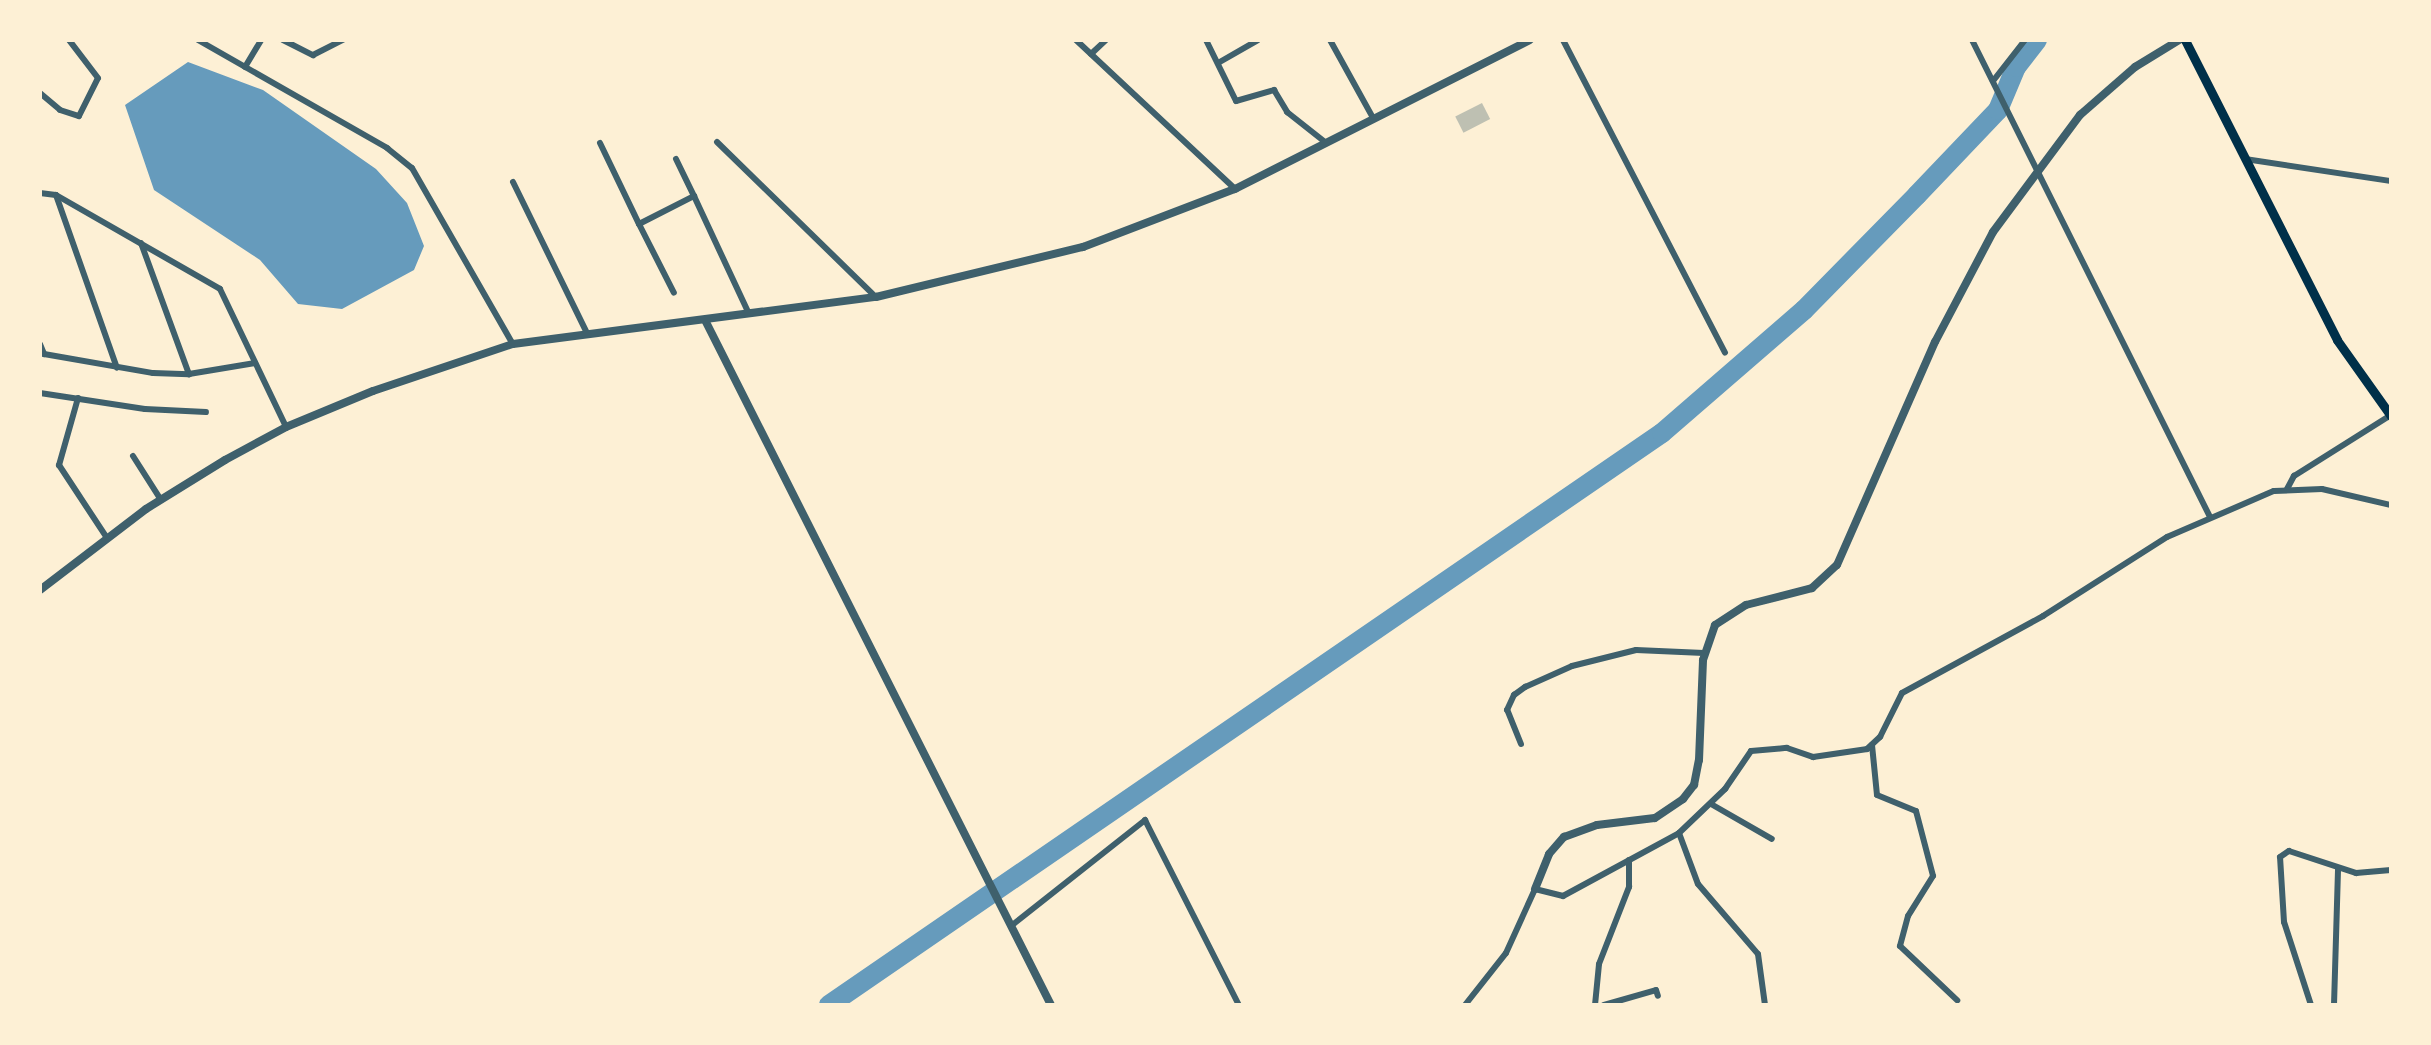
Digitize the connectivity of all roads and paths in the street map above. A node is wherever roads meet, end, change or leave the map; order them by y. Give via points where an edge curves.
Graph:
1 (69, 40) edge
2 (198, 40) edge
3 (261, 40) edge
4 (283, 40) edge
5 (343, 40) edge
6 (1076, 40) edge
7 (1106, 40) edge
8 (1206, 40) edge
9 (1258, 40) edge
10 (1330, 40) edge
11 (1530, 40) edge
12 (1563, 40) edge
13 (1972, 40) edge
14 (2025, 40) edge
15 (2182, 40) edge
16 (1091, 54) junction
17 (1218, 63) junction
18 (245, 67) junction
19 (1994, 84) junction
20 (40, 93) edge
21 (1373, 118) junction
22 (717, 142) dead end
23 (1325, 142) junction
24 (600, 143) dead end
25 (676, 159) dead end
26 (2245, 159) junction
27 (2035, 173) junction
28 (2391, 181) edge
29 (513, 182) dead end
30 (1235, 189) junction
31 (40, 193) edge
32 (56, 195) junction
33 (694, 196) junction
34 (639, 224) junction
35 (141, 243) junction
36 (674, 293) dead end
37 (876, 297) junction
38 (749, 314) junction
39 (706, 322) junction
40 (586, 331) junction
41 (40, 344) edge
42 (513, 344) junction
43 (1725, 353) dead end
44 (255, 363) junction
45 (117, 368) junction
46 (189, 374) junction
47 (40, 393) edge
48 (78, 398) junction
49 (206, 412) dead end
50 (2391, 416) edge
51 (286, 427) junction
52 (133, 456) dead end
53 (2287, 489) junction
54 (161, 500) junction
55 (2391, 505) edge
56 (2210, 517) junction
57 (107, 538) junction
58 (42, 586) edge
59 (1704, 653) junction
60 (1521, 744) dead end
61 (1872, 745) junction
62 (1711, 804) junction
63 (1679, 833) junction
64 (1772, 839) dead end
65 (1629, 860) junction
66 (2338, 868) junction
67 (2391, 870) edge
68 (1535, 889) junction
69 (1011, 926) junction
70 (1658, 996) dead end
71 (1957, 1000) dead end
72 (1465, 1003) edge
73 (1051, 1005) edge
74 (1239, 1005) edge
75 (1595, 1005) edge
76 (1604, 1005) edge
77 (1765, 1005) edge
78 (2311, 1005) edge
79 (2334, 1005) edge

1 - 20 street via 98,78 79,116 60,110
2 - 18 street
3 - 18 street
4 - 5 street via 313,55
6 - 16 street
7 - 16 street
8 - 17 street
9 - 17 street
10 - 21 street
11 - 21 street
12 - 43 street
13 - 19 street
14 - 19 street
15 - 26 main road
15 - 27 street via 2135,67 2080,115
16 - 30 street
17 - 23 street via 1236,101 1274,90 1287,112
18 - 42 street via 387,148 412,168
19 - 27 street
21 - 23 street
22 - 37 street
23 - 30 street
24 - 34 street
25 - 33 street
26 - 28 street
26 - 50 main road via 2337,340
27 - 56 street
27 - 59 street via 1956,299 1837,565 1812,588 1727,614 1715,625
29 - 40 street
30 - 37 street via 1083,247
31 - 32 street
32 - 35 street
32 - 45 street
33 - 34 street
33 - 38 street
34 - 36 street
35 - 44 street via 220,289
35 - 46 street
37 - 38 street
38 - 39 street
39 - 40 street
39 - 69 street
40 - 42 street
41 - 45 street via 44,354
42 - 51 street
44 - 46 street
44 - 51 street
45 - 46 street
47 - 48 street
48 - 49 street
48 - 57 street via 59,465
50 - 53 street via 2294,476
51 - 54 street
52 - 54 street
53 - 55 street via 2352,494
53 - 56 street
54 - 57 street
56 - 61 street via 1902,693
57 - 58 street
59 - 60 street via 1669,648 1624,653 1572,666 1525,687 1507,710
59 - 68 street via 1694,785 1655,818 1597,825 1564,837 1549,854
61 - 62 street via 1836,757 1813,757 1787,748 1751,751
61 - 71 street via 1877,795 1916,811 1933,876 1908,916 1900,946
62 - 63 street
62 - 64 street
63 - 65 street
63 - 77 street via 1698,884 1758,954
65 - 68 street via 1563,896
65 - 75 street via 1629,887 1599,964
66 - 67 street
66 - 78 street via 2289,851 2280,857 2284,922
66 - 79 street
68 - 72 street via 1506,953
69 - 73 street
69 - 74 street via 1145,820
70 - 76 street via 1656,990

